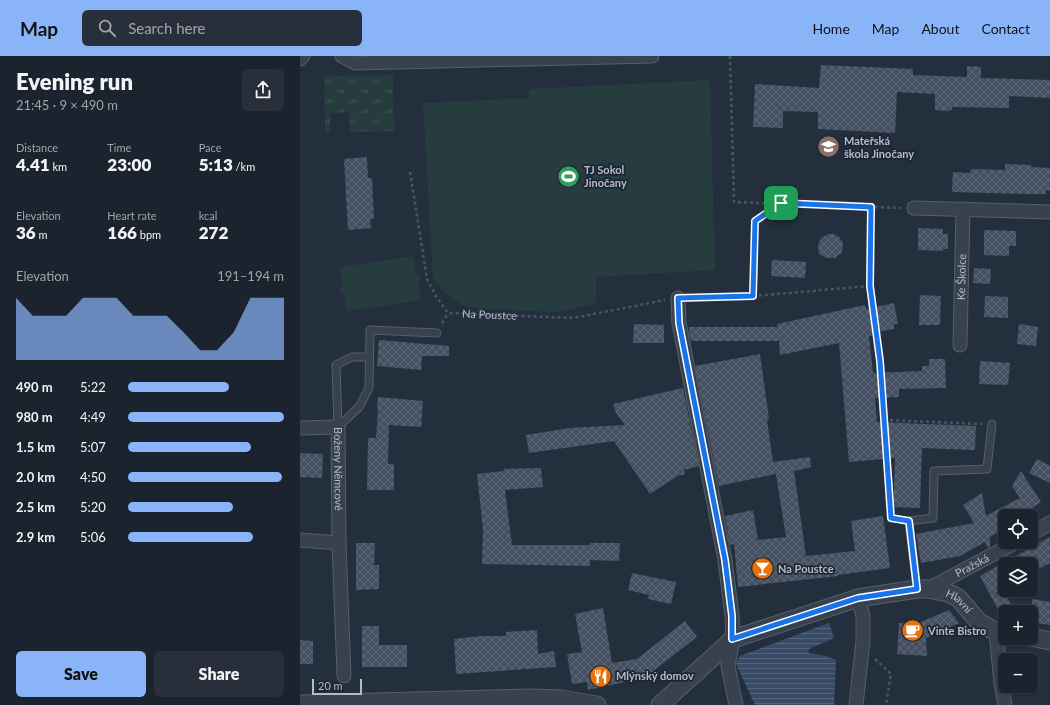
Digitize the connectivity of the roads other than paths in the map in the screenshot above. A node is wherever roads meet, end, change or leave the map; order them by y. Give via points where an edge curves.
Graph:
1 (303, 56) edge
2 (342, 56) edge
3 (652, 56) edge
4 (300, 59) edge
5 (914, 208) road end
6 (963, 209) junction
7 (1050, 212) edge
8 (678, 298) road end
9 (437, 333) dead end
10 (960, 345) dead end
11 (369, 357) junction
12 (992, 424) road end
13 (338, 427) junction
14 (300, 428) edge
15 (1050, 523) edge
16 (1038, 530) edge
17 (300, 540) edge
18 (339, 543) junction
19 (1002, 549) edge
20 (922, 589) junction
21 (858, 598) junction
22 (998, 631) edge
23 (1038, 638) edge
24 (732, 639) junction
25 (1050, 641) edge
26 (1000, 645) edge
27 (344, 676) dead end
28 (300, 704) edge
29 (597, 705) edge
30 (660, 705) edge
31 (736, 705) edge
32 (856, 705) edge
33 (1005, 705) edge

1 - 4 street
2 - 3 street via 355,63
5 - 6 street
6 - 7 street
6 - 10 street, Ke Školce
8 - 24 street via 679,323 725,560 732,616
9 - 11 lane, Boženy Němcové via 370,330
11 - 13 lane, Boženy Němcové via 369,388 359,408
11 - 13 lane via 352,357 336,364
12 - 20 lane via 987,469 934,471 933,518 909,521
13 - 14 street
13 - 18 street, Boženy Němcové
15 - 16 street
17 - 18 street
18 - 27 street, Boženy Němcové
19 - 20 street, Pražská
20 - 21 street, Hlavní
20 - 22 street, Hlavní via 948,593 956,597 979,622
21 - 24 street, Hlavní
21 - 32 street via 863,616 863,642
23 - 25 street
24 - 30 street
24 - 31 street via 728,666
26 - 33 street via 1001,682
28 - 29 street via 532,698 561,699

